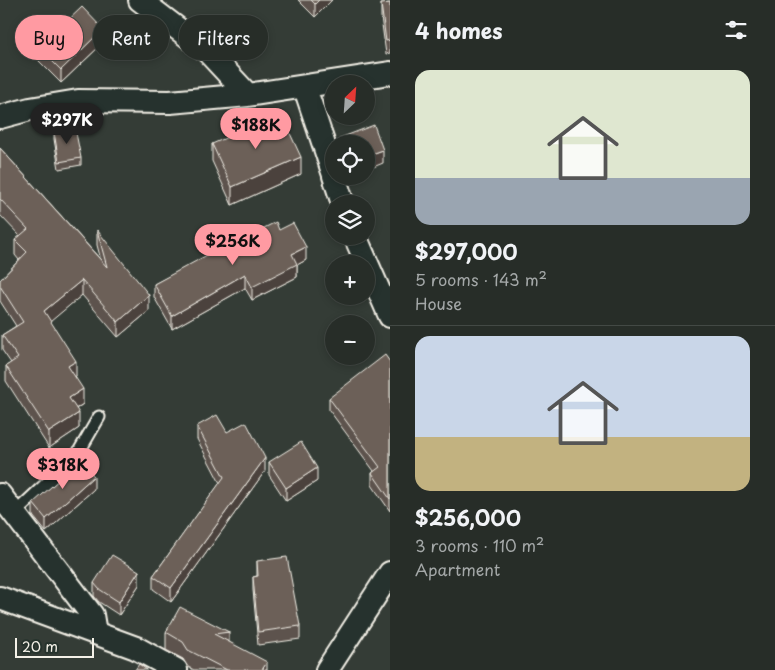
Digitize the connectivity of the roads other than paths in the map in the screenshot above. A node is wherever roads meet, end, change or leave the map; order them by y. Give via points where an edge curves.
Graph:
1 (140, 0) edge
2 (390, 73) edge
3 (305, 88) junction
4 (248, 95) junction
5 (0, 117) edge
6 (325, 149) edge
7 (359, 245) edge
8 (390, 316) edge
9 (99, 418) dead end
10 (0, 496) edge
11 (15, 513) junction
12 (390, 573) edge
13 (0, 598) edge
14 (95, 633) junction
15 (176, 670) edge
16 (327, 670) edge

1 - 4 street via 207,51
2 - 3 street
3 - 4 street
3 - 6 street
4 - 5 street via 170,102 78,102
7 - 8 street
9 - 11 lane via 77,455
10 - 11 street
11 - 14 street via 92,615
12 - 16 street
13 - 14 street
14 - 15 street via 136,648

